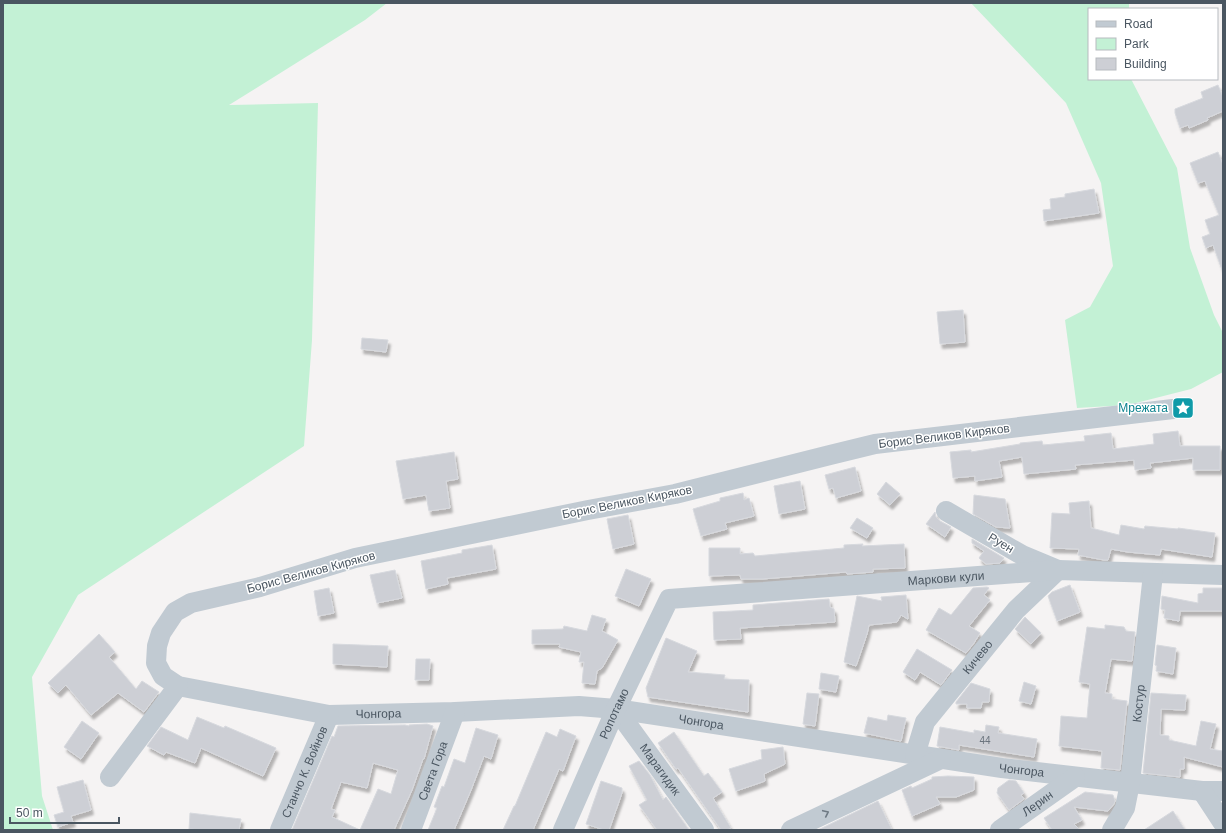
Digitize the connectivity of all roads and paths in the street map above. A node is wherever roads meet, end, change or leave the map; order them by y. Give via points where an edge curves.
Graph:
1 (1173, 409) dead end
2 (946, 511) dead end
3 (1058, 570) junction
4 (1153, 574) junction
5 (1223, 575) edge
6 (668, 599) joint
7 (178, 686) junction
8 (616, 709) junction
9 (455, 712) junction
10 (330, 714) junction
11 (915, 755) junction
12 (941, 759) junction
13 (110, 777) dead end
14 (1075, 777) junction
15 (1130, 783) junction
16 (1202, 791) junction
17 (1223, 791) edge
18 (1223, 823) edge
19 (280, 830) edge
20 (411, 830) edge
21 (563, 830) edge
22 (704, 830) edge
23 (791, 830) edge
24 (1000, 830) edge
25 (1112, 830) edge

1 - 7 street, Борис Великов Киряков via 875,444 675,494 355,558 260,587 191,603 175,612 161,633 157,646 156,663 163,676
2 - 3 street, Руен via 1022,555
3 - 4 street, Маркови кули
3 - 6 street, Маркови кули
3 - 11 street, Кичево via 1016,610 925,722
4 - 5 street, Маркови кули
4 - 15 street, Костур
6 - 8 street, Ропотамо
7 - 10 street, Чонгора
7 - 13 street
8 - 9 street, Чонгора via 579,706
8 - 11 street, Чонгора
8 - 21 street, Ропотамо
8 - 22 street, Марагидик
9 - 10 street, Чонгора
9 - 20 street, Света Гора
10 - 19 street, Станчо К. Войнов
11 - 12 street, Чонгора
12 - 14 street, Чонгора
23 -> 12 street
14 - 15 street, Чонгора
14 - 24 street, Лерин
15 - 16 street, Чонгора
15 - 25 street, Костур via 1125,808
16 - 17 street, Чонгора
16 - 18 street

